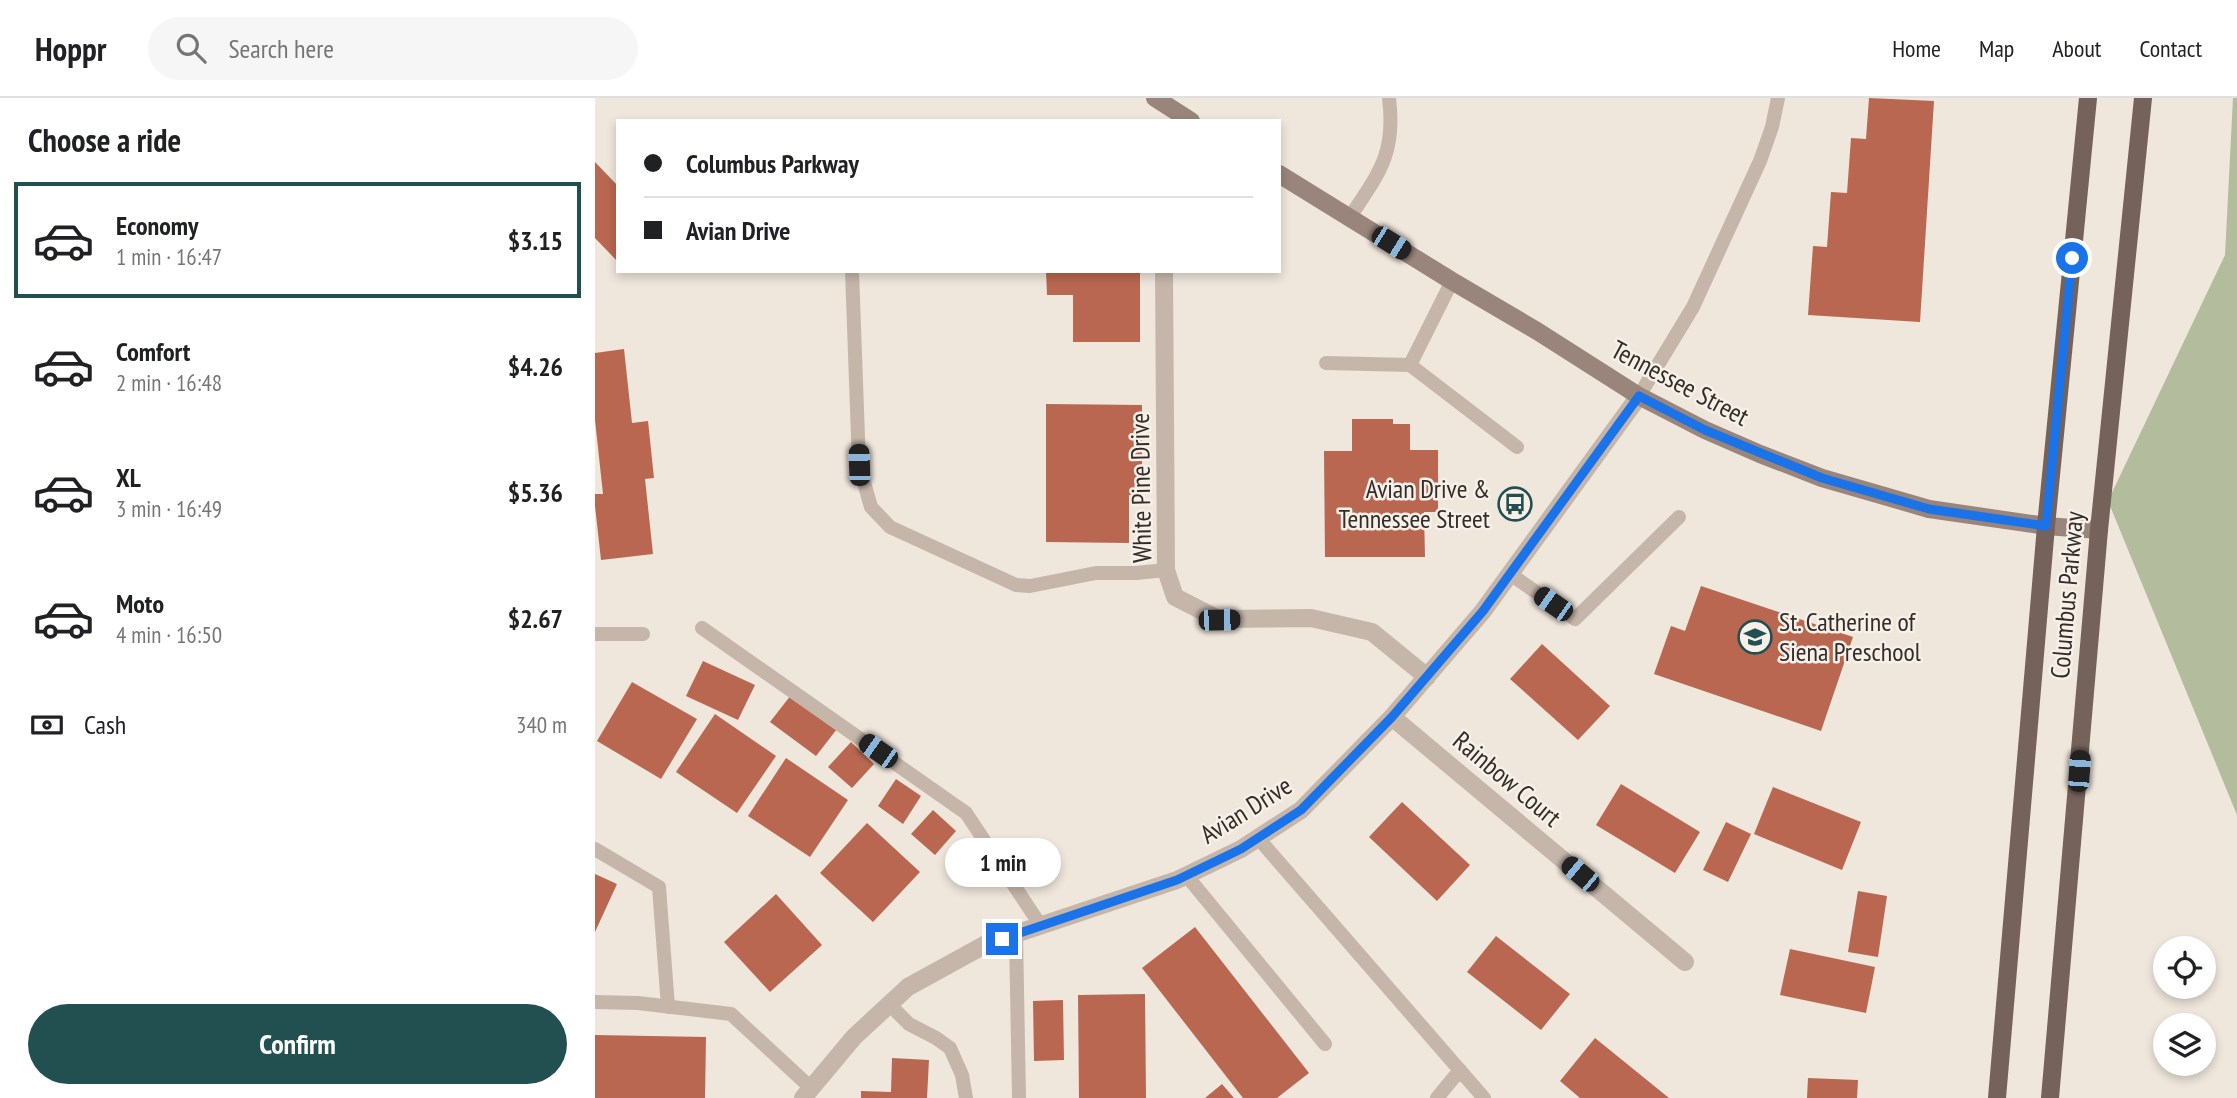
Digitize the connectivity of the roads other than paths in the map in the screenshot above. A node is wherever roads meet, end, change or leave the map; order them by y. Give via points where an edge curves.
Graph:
1 (1155, 98) edge
2 (1389, 98) edge
3 (1779, 98) edge
4 (2088, 98) edge
5 (2143, 98) edge
6 (1188, 119) edge
7 (1281, 175) edge
8 (1350, 217) junction
9 (852, 273) edge
10 (1164, 273) edge
11 (1452, 281) junction
12 (1326, 363) dead end
13 (1410, 365) junction
14 (1639, 396) junction
15 (1517, 447) dead end
16 (1679, 517) dead end
17 (2046, 526) junction
18 (2099, 530) junction
19 (1166, 569) junction
20 (1510, 574) junction
21 (702, 628) dead end
22 (595, 634) edge
23 (643, 634) dead end
24 (1427, 677) junction
25 (1392, 717) junction
26 (1258, 838) junction
27 (595, 849) edge
28 (1186, 875) junction
29 (1041, 926) junction
30 (1016, 934) junction
31 (1685, 962) dead end
32 (595, 1002) edge
33 (889, 1004) junction
34 (668, 1007) junction
35 (1325, 1044) dead end
36 (1460, 1070) junction
37 (807, 1092) edge
38 (966, 1098) edge
39 (1019, 1098) edge
40 (1437, 1098) edge
41 (1485, 1098) edge
42 (1997, 1098) edge
43 (2050, 1098) edge

1 - 6 main road
2 - 8 lane via 1388,151 1382,169
3 - 14 lane via 1760,162 1698,296
4 - 17 main road, Columbus Parkway
5 - 18 main road, Columbus Parkway
7 - 8 main road, Tennessee Street
8 - 11 main road, Tennessee Street
9 - 19 lane via 859,465 871,507 890,527 1016,585
10 - 19 street, White Pine Drive
11 - 13 lane
11 - 14 main road, Tennessee Street
12 - 13 lane
13 - 15 lane
14 - 17 main road, Tennessee Street via 1705,430 1822,478 1929,509
14 - 20 street, Avian Drive
16 - 20 lane via 1575,619
17 - 18 main road, Tennessee Street
17 - 42 main road, Columbus Parkway
18 - 43 main road, Columbus Parkway
19 - 24 street, White Pine Drive via 1175,597 1219,620 1311,618 1372,632
20 - 24 street, Avian Drive
21 - 29 lane via 966,814
22 - 23 lane
24 - 25 street, Avian Drive
25 - 26 street, Avian Drive via 1301,810
25 - 31 street, Rainbow Court
26 - 28 street, Avian Drive
26 - 36 lane
27 - 34 lane via 659,887
28 - 29 street, Avian Drive
28 - 35 lane
29 - 30 street, Avian Drive
30 - 33 street, Avian Drive via 988,943 908,987
30 - 39 lane
32 - 34 lane
33 - 37 street, Avian Drive
33 - 38 lane via 909,1024 950,1048
34 - 37 lane via 731,1014
36 - 40 lane
36 - 41 lane

